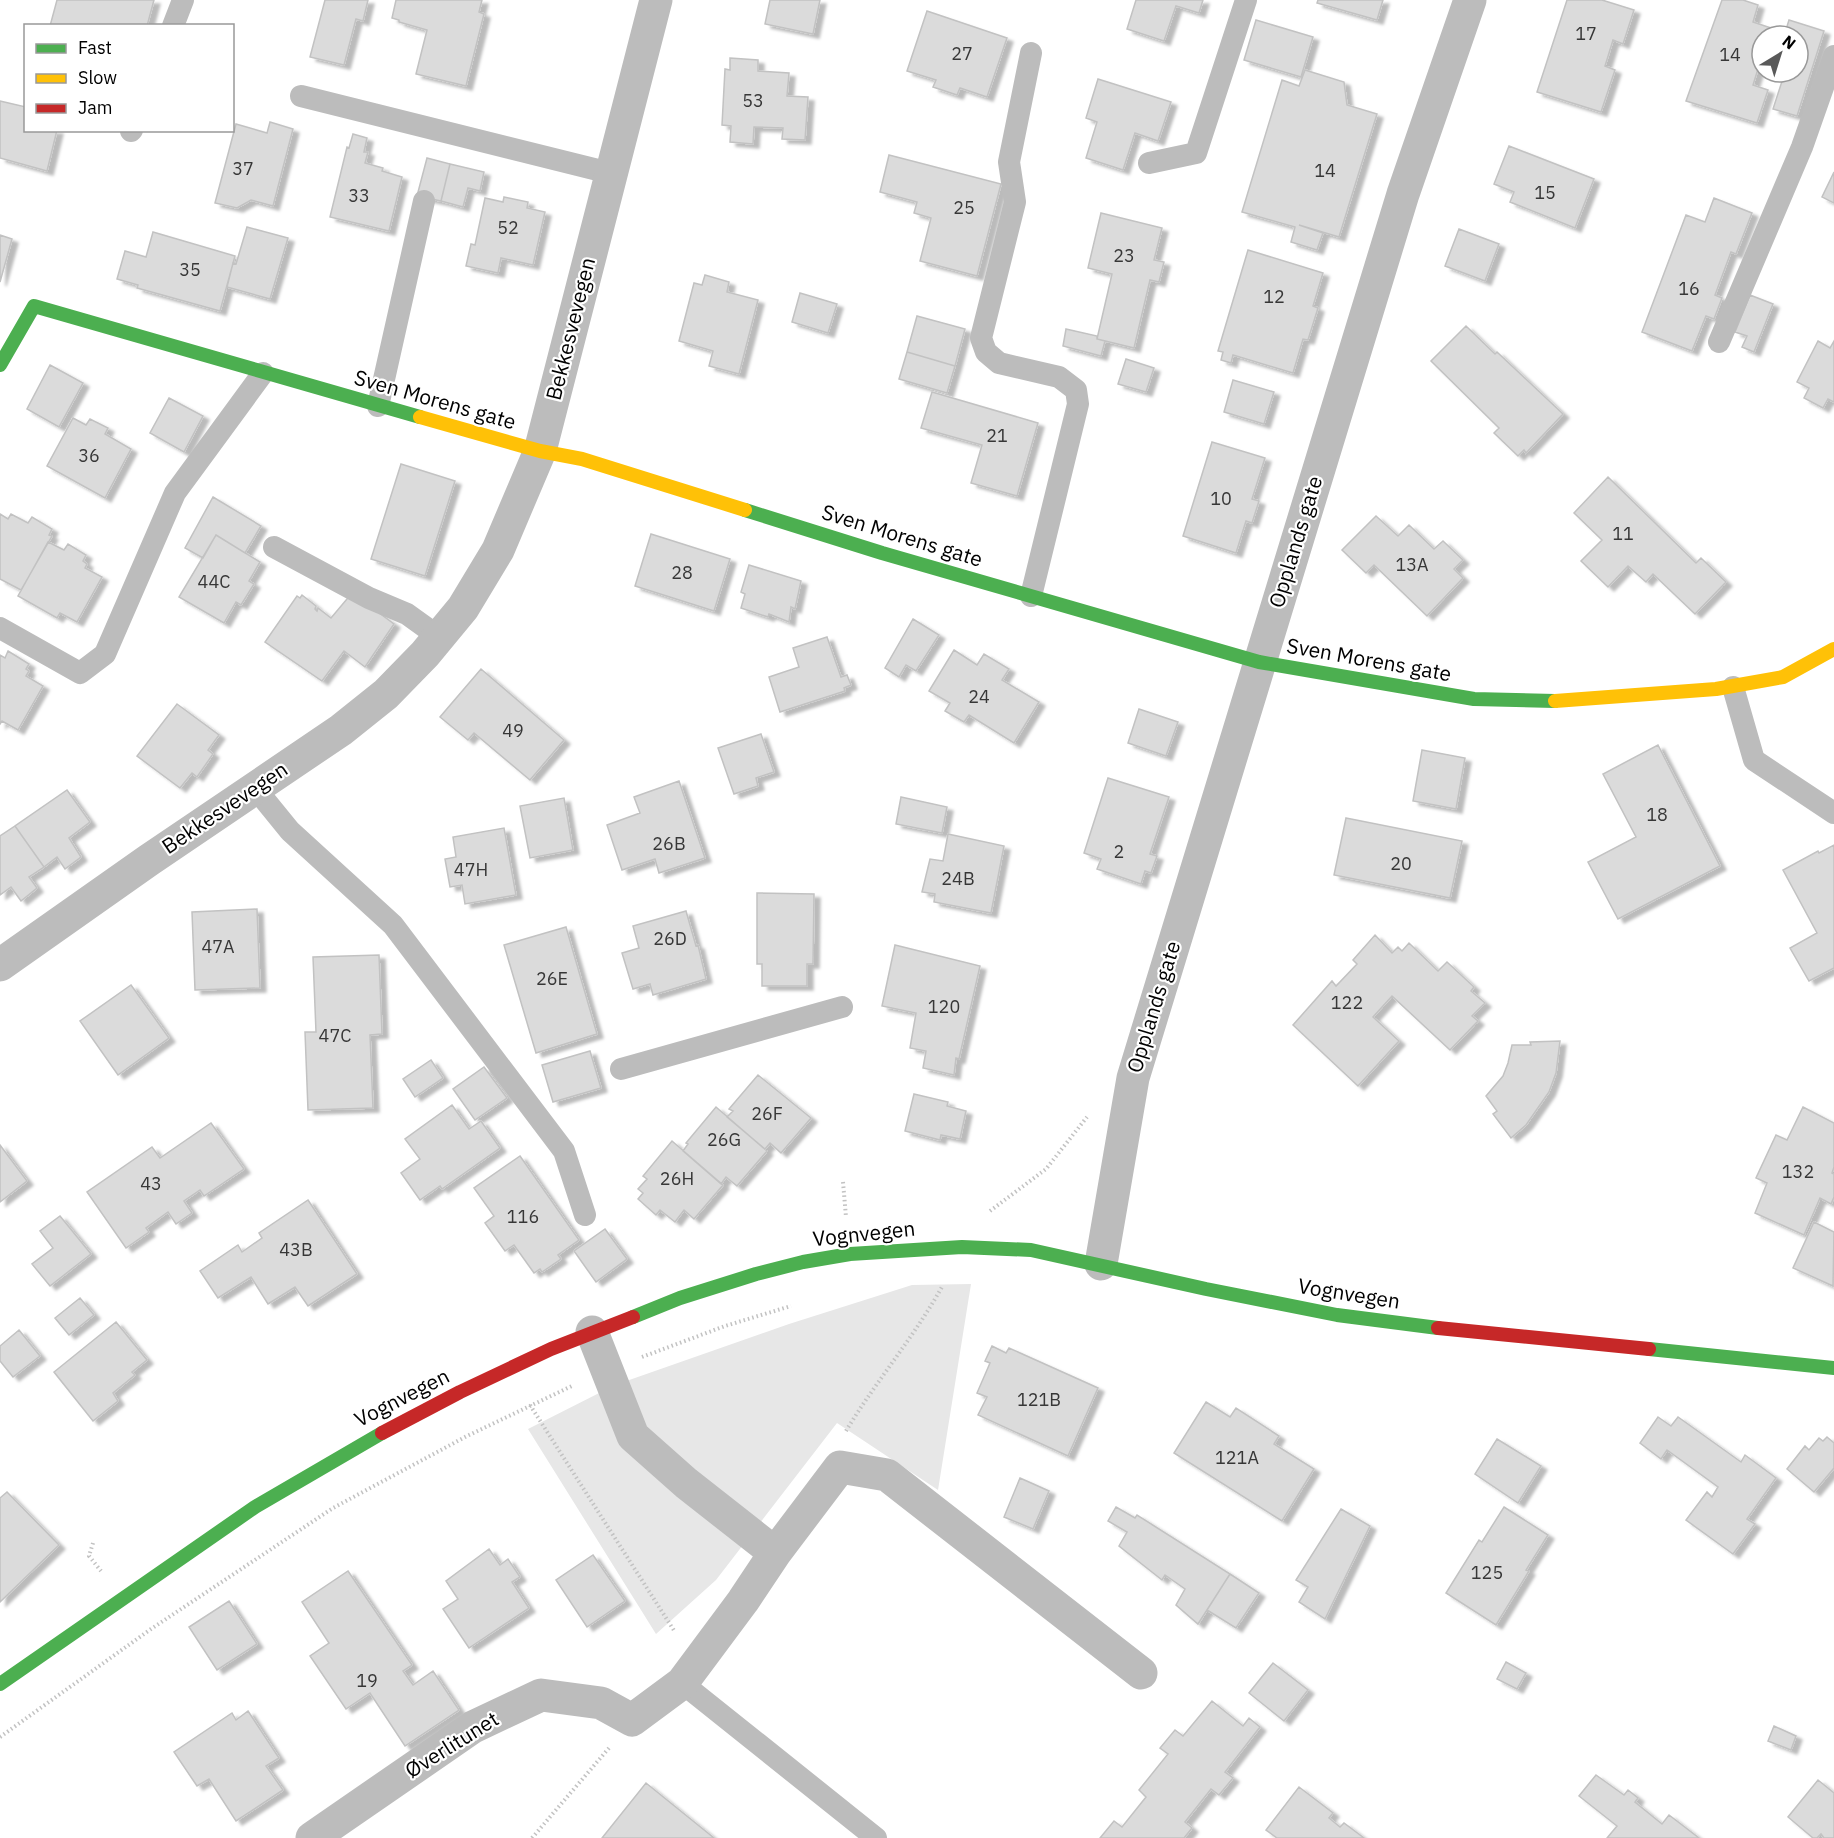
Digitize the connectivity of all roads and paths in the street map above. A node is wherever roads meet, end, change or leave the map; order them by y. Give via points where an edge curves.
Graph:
1 (183, 0) edge
2 (656, 0) edge
3 (1246, 0) edge
4 (1470, 0) edge
5 (174, 24) edge
6 (1031, 53) dead end
7 (1834, 56) edge
8 (302, 96) dead end
9 (1149, 163) dead end
10 (610, 173) junction
11 (424, 201) dead end
12 (1719, 342) dead end
13 (0, 365) edge
14 (263, 373) junction
15 (378, 406) junction
16 (540, 451) junction
17 (274, 548) dead end
18 (1031, 596) junction
19 (0, 628) edge
20 (439, 638) junction
21 (1834, 648) edge
22 (1259, 662) junction
23 (1733, 687) junction
24 (255, 788) junction
25 (1834, 813) edge
26 (0, 965) edge
27 (842, 1006) dead end
28 (621, 1069) dead end
29 (1088, 1115) dead end
30 (984, 1214) dead end
31 (585, 1215) dead end
32 (1101, 1264) junction
33 (945, 1282) dead end
34 (792, 1306) dead end
35 (592, 1332) junction
36 (1834, 1368) edge
37 (607, 1371) junction
38 (530, 1405) junction
39 (840, 1467) junction
40 (775, 1553) junction
41 (1141, 1673) dead end
42 (689, 1674) junction
43 (0, 1684) edge
44 (632, 1720) junction
45 (0, 1737) edge
46 (312, 1838) edge
47 (532, 1838) edge
48 (876, 1838) edge

1 - 5 lane
2 - 10 street, Bekkesvevegen
3 - 9 lane via 1196,153
4 - 22 street, Opplands gate via 1403,194
6 - 18 lane via 1009,162 1015,202 981,338 986,352 999,363 1059,377 1076,390 1078,404
7 - 12 lane via 1802,147
8 - 10 lane
10 - 16 street, Bekkesvevegen
11 - 15 lane
13 - 14 street, Sven Morens gate via 33,306
14 - 15 street, Sven Morens gate
14 - 19 lane via 175,494 105,654 80,673
15 - 16 street, Sven Morens gate
16 - 18 street, Sven Morens gate via 582,459
16 - 20 street, Bekkesvevegen via 498,550 463,608
17 - 20 lane via 407,614
18 - 22 street, Sven Morens gate
20 - 24 street, Bekkesvevegen via 386,694 341,730
21 - 23 street, Sven Morens gate via 1783,677
22 - 23 street, Sven Morens gate via 1474,699 1556,701
22 - 32 street, Opplands gate via 1132,1078
23 - 25 lane via 1754,760
24 - 26 street, Bekkesvevegen
24 - 31 lane via 290,831 393,925 564,1151
27 - 28 lane
29 - 30 path via 1046,1168
32 - 35 street, Vognvegen via 1031,1250 962,1247 850,1254 756,1274
32 - 36 street, Vognvegen via 1337,1315
33 - 39 path via 838,1444
34 - 37 path via 725,1326
35 - 37 street
35 - 43 street, Vognvegen via 460,1392 349,1450 255,1507
37 - 38 path
37 - 40 street via 633,1437
38 - 42 path
38 - 45 path via 333,1508 151,1629
39 - 40 street
39 - 41 street via 887,1475
40 - 42 street
42 - 44 street
42 - 48 lane
44 - 46 street, Øverlitunet via 601,1703 541,1695 473,1727
44 - 47 path

